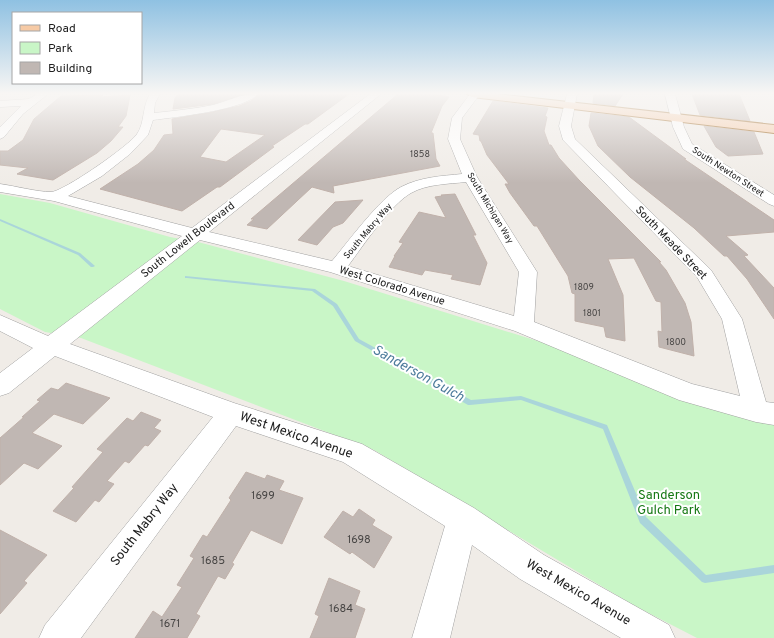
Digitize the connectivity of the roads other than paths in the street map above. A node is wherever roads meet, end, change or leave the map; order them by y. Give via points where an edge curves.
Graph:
1 (9, 124) edge
2 (146, 124) edge
3 (338, 124) edge
4 (456, 124) edge
5 (566, 124) edge
6 (678, 124) edge
7 (728, 124) edge
8 (774, 129) edge
9 (0, 135) edge
10 (470, 177) junction
11 (0, 188) edge
12 (55, 197) junction
13 (774, 201) edge
14 (195, 234) junction
15 (336, 268) junction
16 (0, 322) edge
17 (523, 326) junction
18 (52, 346) junction
19 (0, 386) edge
20 (765, 412) edge
21 (231, 413) junction
22 (463, 520) junction
23 (58, 638) edge
24 (431, 638) edge
25 (656, 638) edge

1 - 9 street
2 - 12 street via 142,135 123,154 92,176
3 - 14 street, South Lowell Boulevard
4 - 10 street, South Michigan Way via 454,139
5 - 20 street, South Meade Street via 569,140 704,274 732,319
6 - 13 street, South Newton Street via 680,135 687,146
7 - 8 main road
10 - 15 street, South Mabry Way via 429,182 406,190 387,206
10 - 17 street, South Michigan Way via 528,272
11 - 12 street, West Colorado Avenue
12 - 14 street, West Colorado Avenue
14 - 15 street, West Colorado Avenue
14 - 18 street, South Lowell Boulevard
15 - 17 street, West Colorado Avenue
16 - 18 street, West Mexico Avenue
17 - 20 street, West Colorado Avenue via 688,392
18 - 19 street, South Lowell Boulevard
18 - 21 street, West Mexico Avenue
21 - 22 street, West Mexico Avenue via 352,453
21 - 23 street, South Mabry Way
22 - 24 street
22 - 25 street, West Mexico Avenue via 532,567

